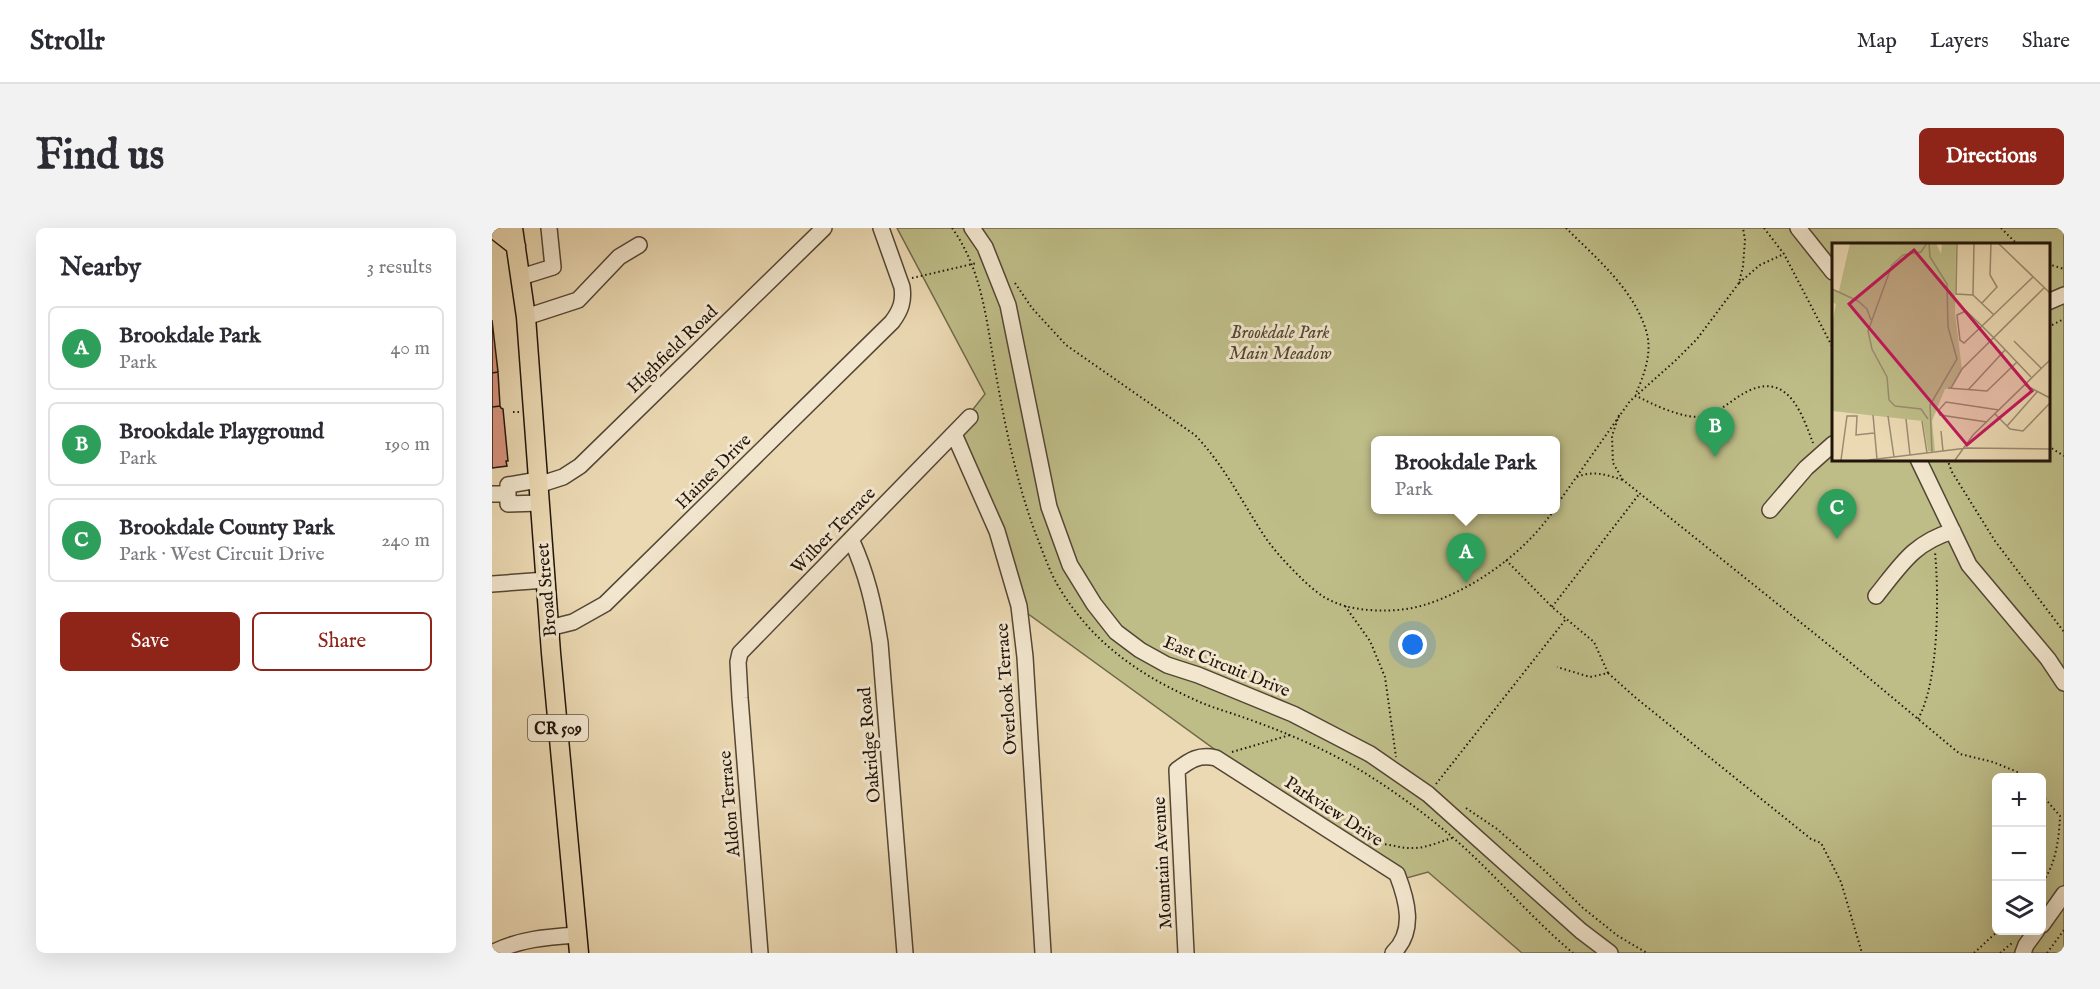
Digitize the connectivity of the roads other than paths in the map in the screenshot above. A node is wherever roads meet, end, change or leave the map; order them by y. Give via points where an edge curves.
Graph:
1 (493, 228) edge
2 (549, 228) edge
3 (824, 228) edge
4 (881, 228) edge
5 (972, 228) edge
6 (1798, 228) edge
7 (514, 237) edge
8 (639, 245) dead end
9 (1832, 271) edge
10 (521, 277) junction
11 (2064, 295) edge
12 (2049, 302) edge
13 (526, 317) junction
14 (970, 417) dead end
15 (954, 434) junction
16 (1832, 445) edge
17 (1918, 460) edge
18 (538, 489) junction
19 (492, 494) edge
20 (508, 494) junction
21 (1770, 510) dead end
22 (1953, 531) junction
23 (851, 539) junction
24 (546, 580) junction
25 (492, 584) edge
26 (1875, 596) dead end
27 (549, 628) junction
28 (740, 653) joint
29 (2064, 683) edge
30 (1177, 770) joint
31 (2064, 894) edge
32 (2046, 919) edge
33 (577, 934) junction
34 (2033, 935) edge
35 (492, 953) edge
36 (579, 953) edge
37 (760, 953) edge
38 (905, 953) edge
39 (1043, 953) edge
40 (1186, 953) edge
41 (1393, 953) edge
42 (1610, 953) edge
43 (2023, 953) edge

1 - 7 main road
2 - 10 street via 553,267
3 - 18 street, Highfield Road via 580,466
4 - 27 street, Haines Drive via 903,296 892,322 605,604 573,622
5 - 42 street, East Circuit Drive via 985,247 1008,305 1048,507 1070,565 1116,632 1167,665 1293,714 1364,751 1428,794 1581,932
6 - 9 street
7 - 10 main road, Broad Street / CR 509
8 - 13 street via 619,257 578,300
10 - 13 main road, Broad Street / CR 509
11 - 12 street
13 - 18 main road, Broad Street / CR 509
14 - 15 street, Wilber Terrace
15 - 23 street, Wilber Terrace
15 - 39 street, Overlook Terrace via 997,531 1019,606
16 - 21 street
17 - 22 street
18 - 20 street
18 - 20 street
18 - 24 main road, Broad Street / CR 509
19 - 20 street
22 - 26 street via 1921,545
22 - 29 street via 1970,565
23 - 28 street, Wilber Terrace
23 - 38 street, Oakridge Road via 871,593 880,643
24 - 25 street
24 - 27 main road, Broad Street / CR 509
27 - 33 main road, Broad Street / CR 509
28 - 37 street, Aldon Terrace
30 - 40 street, Mountain Avenue
30 - 41 street, Parkview Drive via 1200,756 1216,759 1397,874 1407,908 1407,929 1404,941
31 - 32 street
33 - 35 street via 520,941
33 - 36 main road, Broad Street / CR 509
34 - 43 street

